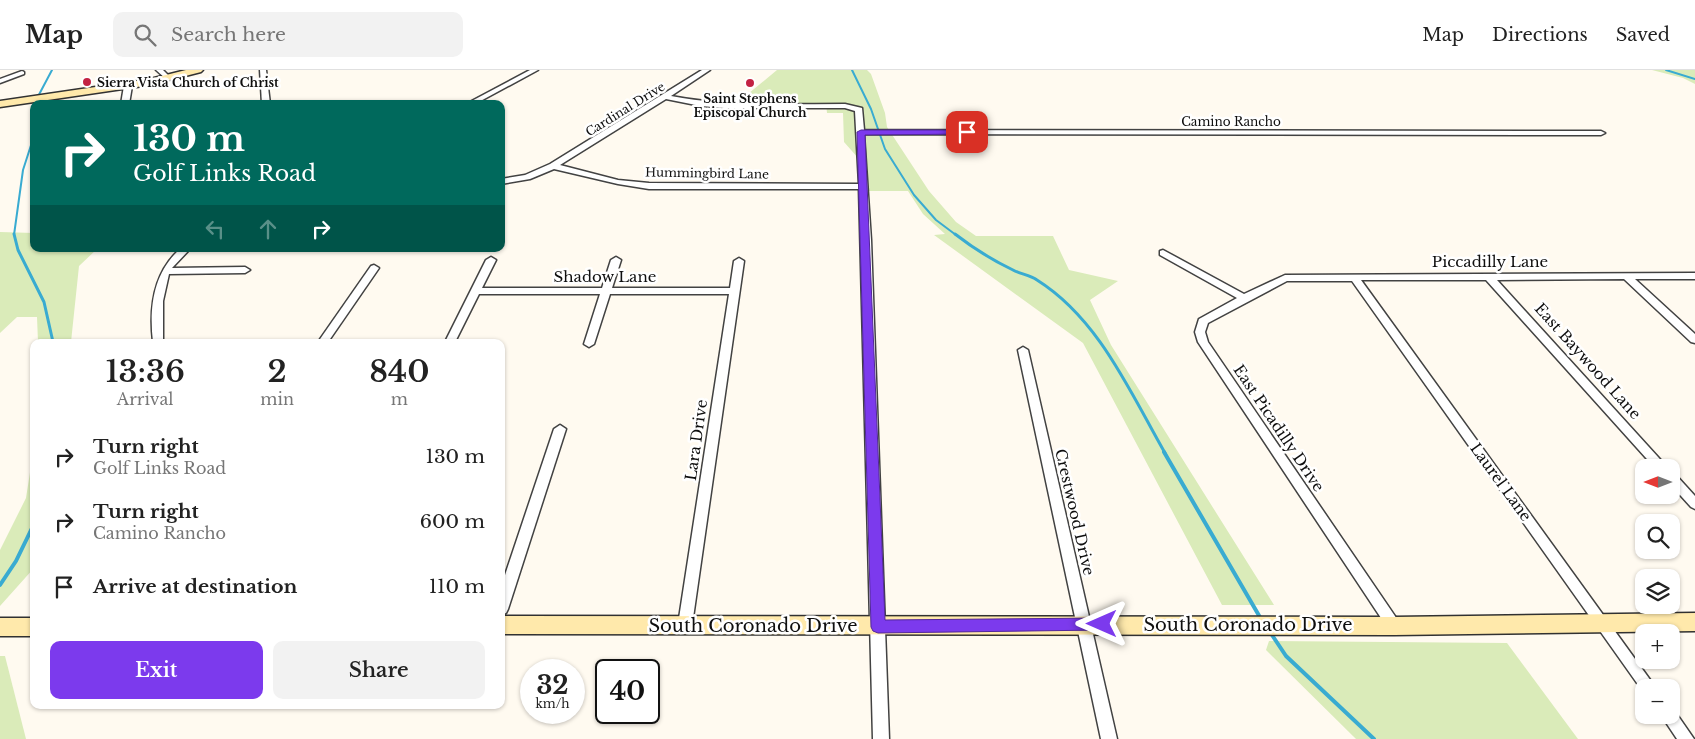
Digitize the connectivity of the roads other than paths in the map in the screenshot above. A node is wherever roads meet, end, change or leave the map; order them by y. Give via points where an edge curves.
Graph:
1 (159, 70) edge
2 (198, 70) edge
3 (263, 70) edge
4 (535, 70) edge
5 (707, 70) edge
6 (22, 73) dead end
7 (168, 78) junction
8 (0, 82) edge
9 (128, 86) junction
10 (666, 97) junction
11 (126, 100) edge
12 (266, 100) edge
13 (477, 100) edge
14 (0, 104) edge
15 (861, 132) junction
16 (1601, 132) dead end
17 (553, 166) junction
18 (505, 181) edge
19 (863, 187) junction
20 (182, 252) edge
21 (1163, 253) dead end
22 (491, 260) dead end
23 (616, 260) dead end
24 (739, 261) dead end
25 (374, 268) dead end
26 (244, 270) dead end
27 (166, 271) junction
28 (1626, 276) junction
29 (1695, 276) edge
30 (1354, 277) junction
31 (1490, 277) junction
32 (1286, 278) joint
33 (476, 291) junction
34 (606, 291) junction
35 (735, 291) junction
36 (1244, 298) junction
37 (158, 339) edge
38 (325, 339) edge
39 (452, 339) edge
40 (1695, 340) edge
41 (589, 344) dead end
42 (1023, 350) dead end
43 (560, 430) dead end
44 (1654, 459) edge
45 (1680, 488) edge
46 (1695, 504) edge
47 (505, 597) edge
48 (1695, 622) edge
49 (1084, 624) junction
50 (1245, 624) joint
51 (1280, 624) joint
52 (1603, 624) junction
53 (685, 625) junction
54 (505, 626) edge
55 (1394, 626) junction
56 (0, 627) edge
57 (30, 627) edge
58 (878, 627) junction
59 (1643, 679) edge
60 (1675, 724) edge
61 (881, 739) edge
62 (1109, 739) edge
63 (1686, 739) edge

1 - 7 street
2 - 7 street
3 - 12 street
4 - 13 street
5 - 10 street, Cardinal Drive
6 - 8 street
7 - 9 street
9 - 11 street
9 - 14 street
10 - 15 street via 724,106 845,106 859,110
10 - 17 street, Cardinal Drive
15 - 16 street, Camino Rancho
15 - 19 street
17 - 18 street, Cardinal Drive via 527,177
17 - 19 street, Hummingbird Lane via 618,182 650,186
19 - 58 street
20 - 27 street
21 - 36 street
22 - 33 street
23 - 34 street
24 - 35 street, Lara Drive
25 - 38 street
26 - 27 street
27 - 37 street via 156,304
28 - 29 street, Piccadilly Lane
28 - 31 street, Piccadilly Lane
28 - 40 street
30 - 31 street, Piccadilly Lane
30 - 32 street, Piccadilly Lane
30 - 52 street, Laurel Lane
31 - 44 street, East Baywood Lane
32 - 36 street, East Picadilly Drive
33 - 34 street, Shadow Lane
33 - 39 street
34 - 35 street, Shadow Lane
34 - 41 street
35 - 53 street, Lara Drive
36 - 55 street, East Picadilly Drive via 1203,321 1200,332 1203,342
42 - 49 street, Crestwood Drive
43 - 47 street
45 - 46 street
48 - 52 street, South Coronado Drive
49 - 50 street, South Coronado Drive
49 - 58 street, South Coronado Drive
49 - 62 street, Crestwood Drive
50 - 51 street, South Coronado Drive
51 - 55 street, South Coronado Drive
52 - 55 street, South Coronado Drive
52 - 59 street, Laurel Lane
53 - 54 street, South Coronado Drive
53 - 58 street, South Coronado Drive
56 - 57 street
58 - 61 street
60 - 63 street

